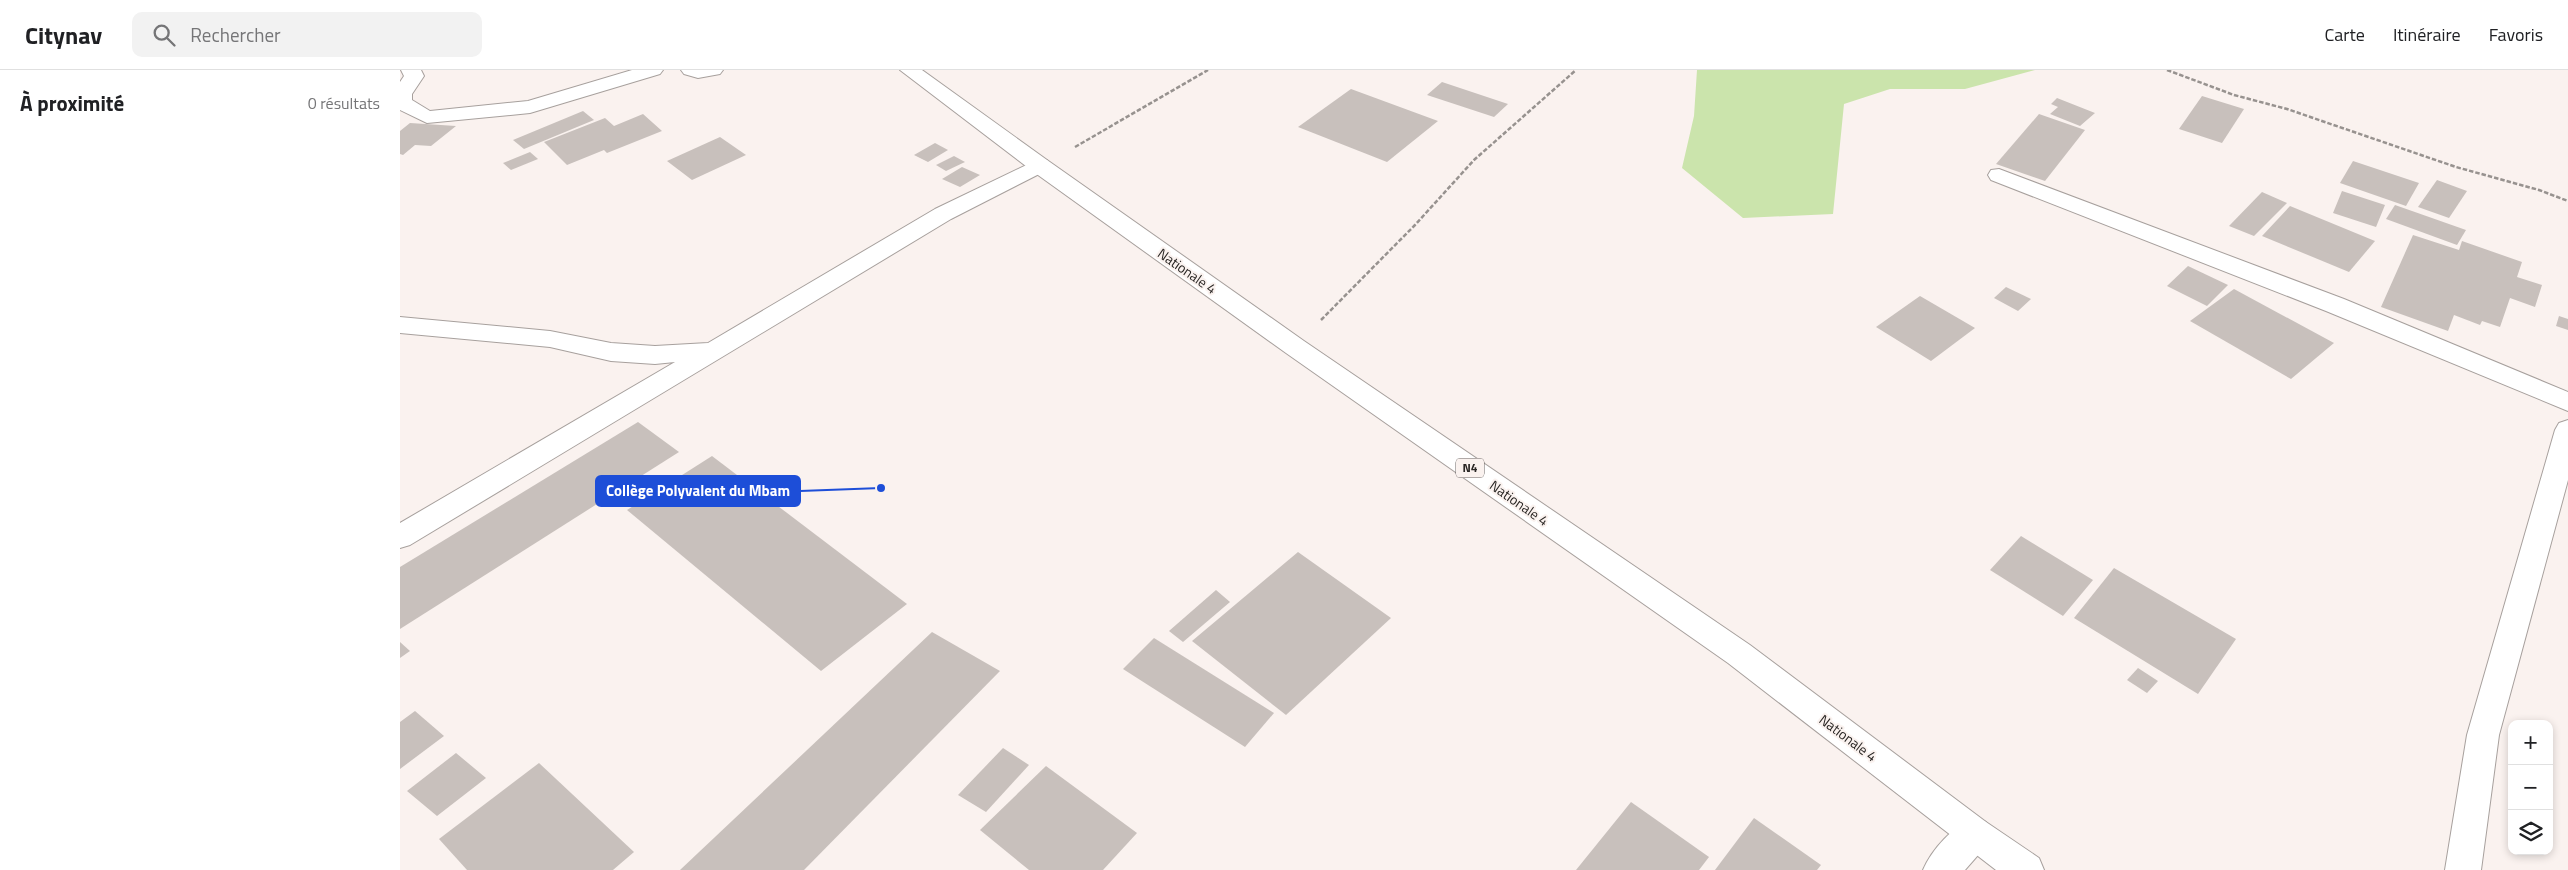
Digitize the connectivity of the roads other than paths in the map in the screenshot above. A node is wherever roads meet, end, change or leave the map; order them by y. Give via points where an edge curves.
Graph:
1 (400, 70) edge
2 (405, 70) edge
3 (411, 70) edge
4 (653, 70) edge
5 (691, 70) edge
6 (714, 70) edge
7 (910, 70) edge
8 (1039, 165) junction
9 (1999, 175) dead end
10 (400, 325) edge
11 (713, 350) junction
12 (2568, 402) edge
13 (2568, 430) edge
14 (400, 537) edge
15 (1974, 834) junction
16 (1941, 870) edge
17 (2026, 870) edge
18 (2463, 870) edge

1 - 2 main road
3 - 4 main road via 414,76 402,94 402,103 427,117 530,107
5 - 6 main road
7 - 8 main road, Nationale 4 / N4
8 - 11 main road via 942,214
8 - 15 main road, Nationale 4 / N4 via 1295,348 1739,654
9 - 12 main road via 2335,306
10 - 11 main road via 550,339 612,352 655,355
11 - 14 main road
13 - 18 main road via 2483,734
15 - 16 main road
15 - 17 main road, Nationale 4 / N4

